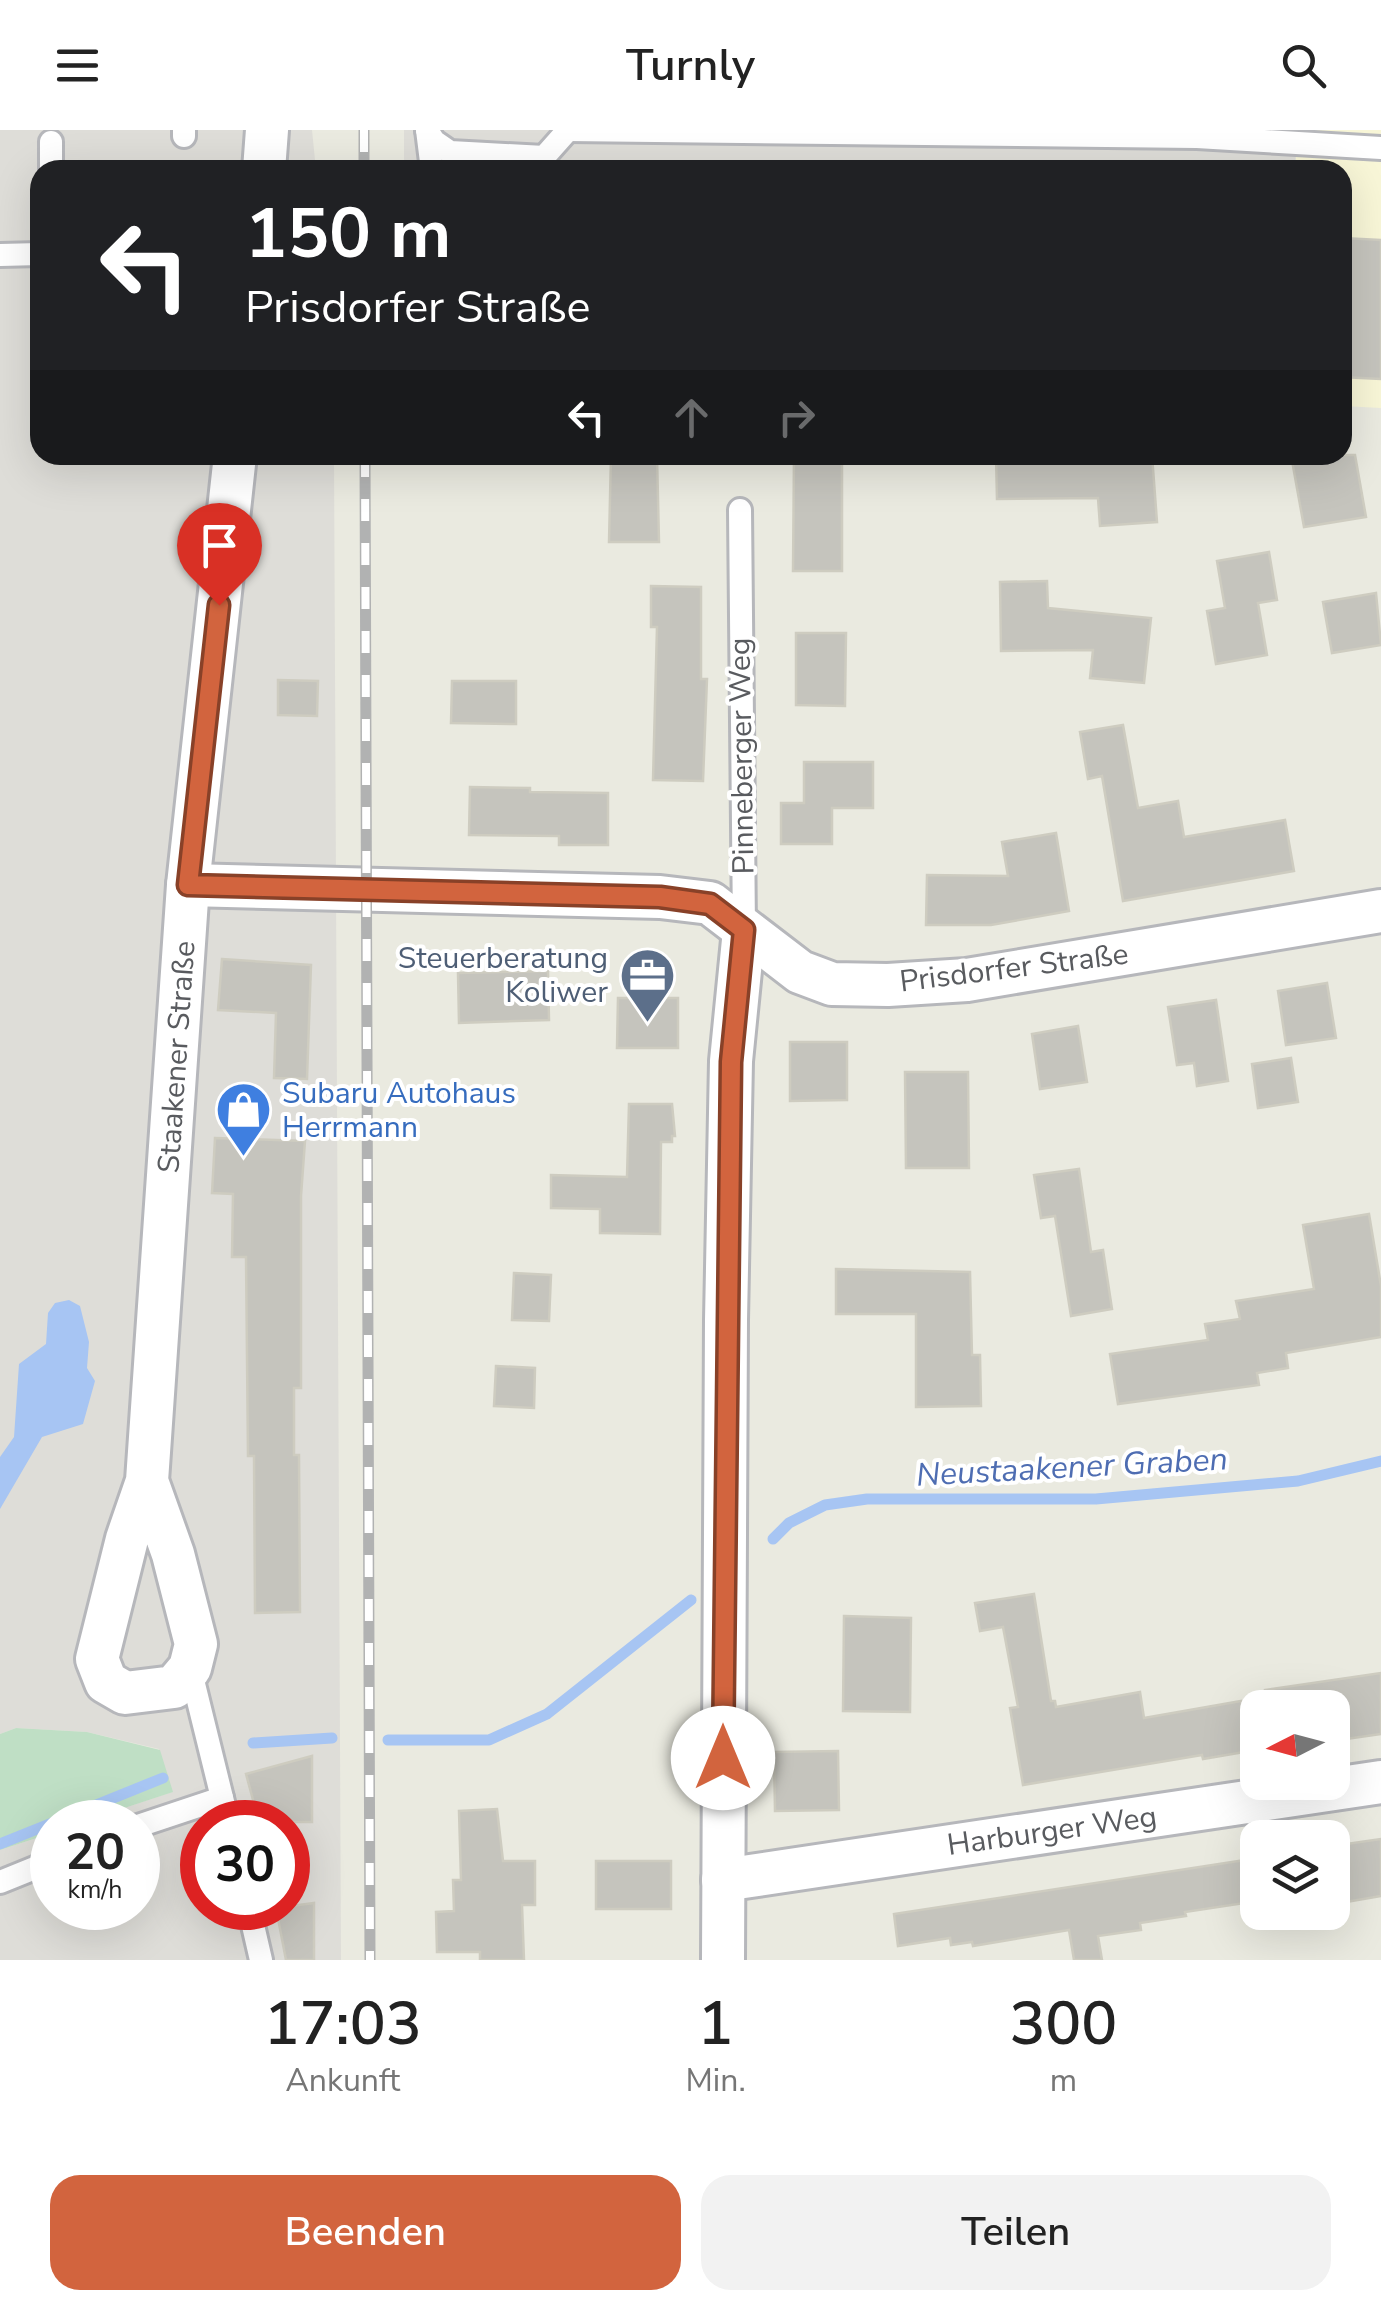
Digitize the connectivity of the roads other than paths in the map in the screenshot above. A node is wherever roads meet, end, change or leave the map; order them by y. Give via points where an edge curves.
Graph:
1 (267, 130) edge
2 (427, 130) edge
3 (568, 130) edge
4 (1218, 134) edge
5 (50, 142) dead end
6 (1376, 142) edge
7 (51, 160) edge
8 (265, 160) edge
9 (431, 160) edge
10 (30, 254) edge
11 (0, 255) edge
12 (234, 465) edge
13 (740, 510) dead end
14 (188, 885) junction
15 (1381, 911) edge
16 (744, 930) junction
17 (147, 1481) junction
18 (190, 1668) junction
19 (1381, 1782) edge
20 (222, 1798) joint
21 (160, 1819) edge
22 (30, 1869) edge
23 (722, 1880) junction
24 (0, 1882) edge
25 (254, 1930) edge
26 (261, 1960) edge
27 (723, 1960) edge

1 - 8 street
2 - 3 lane via 450,152 544,158
2 - 9 lane
3 - 4 lane
4 - 6 lane
5 - 7 lane
10 - 11 lane
12 - 14 street, Staakener Straße
13 - 16 lane, Pinneberger Weg
14 - 16 street, Prisdorfer Straße via 660,897 710,904
14 - 17 street, Staakener Straße
15 - 16 street, Prisdorfer Straße via 968,980 888,985 832,984 800,972
16 - 23 street, Pinneberger Weg via 730,1081
17 - 18 street, Staakener Straße via 196,1644
17 - 18 street, Staakener Straße via 96,1659 106,1682 124,1694 174,1687
18 - 20 lane, Staakener Straße
19 - 23 street, Harburger Weg
20 - 21 lane
22 - 24 lane
23 - 27 street, Pinneberger Weg
25 - 26 lane

